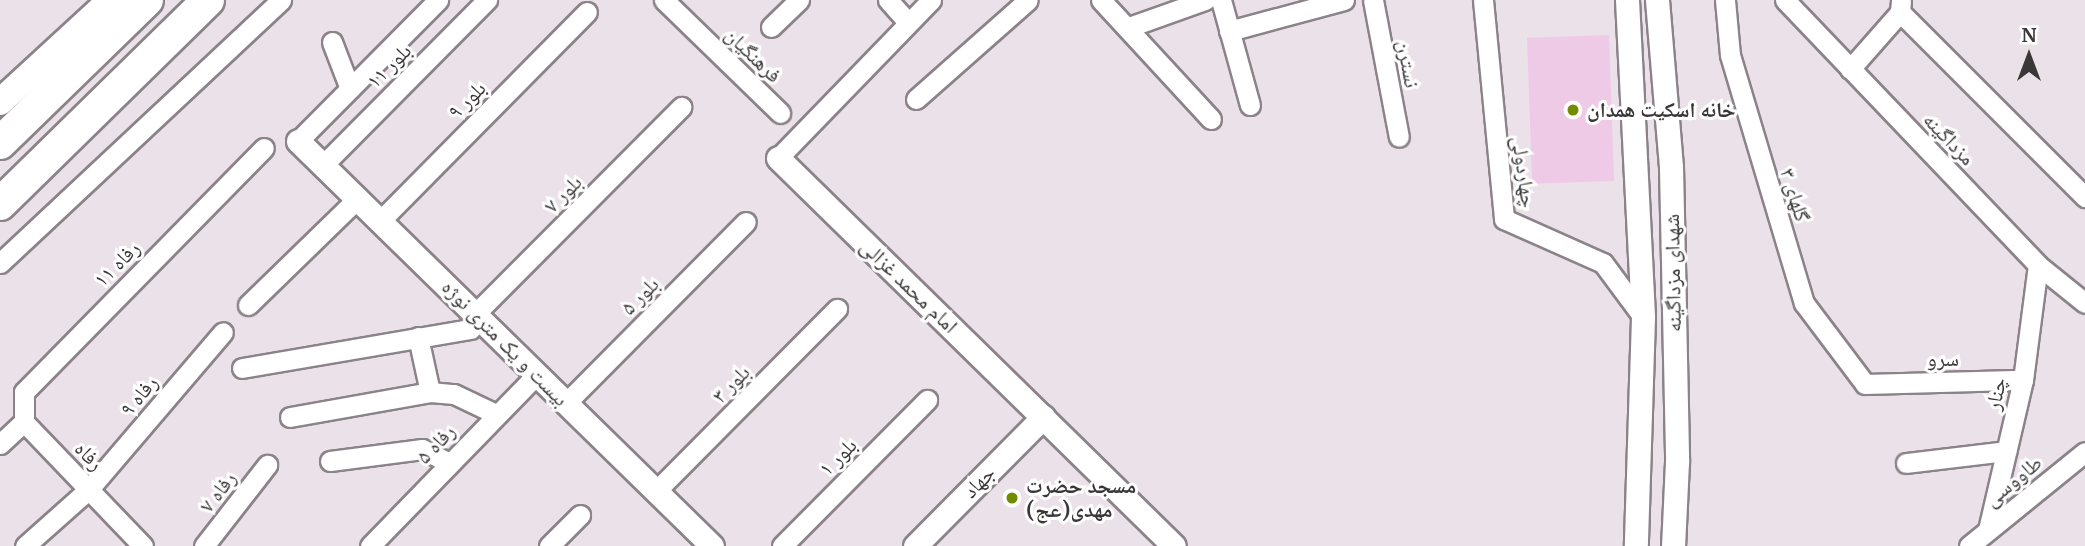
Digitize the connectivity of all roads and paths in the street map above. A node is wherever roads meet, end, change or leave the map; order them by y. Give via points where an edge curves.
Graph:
1 (111, 0) edge
2 (147, 0) edge
3 (208, 0) edge
4 (281, 0) edge
5 (438, 0) edge
6 (487, 0) edge
7 (664, 0) edge
8 (799, 0) edge
9 (888, 0) edge
10 (931, 0) edge
11 (1028, 0) edge
12 (1101, 0) edge
13 (1205, 0) edge
14 (1221, 0) edge
15 (1344, 0) edge
16 (1373, 0) edge
17 (1483, 0) edge
18 (1628, 0) edge
19 (1657, 0) edge
20 (1725, 0) edge
21 (1785, 0) edge
22 (1901, 6) edge
23 (421, 8) edge
24 (587, 12) dead end
25 (908, 22) junction
26 (771, 27) dead end
27 (1129, 27) junction
28 (1229, 31) junction
29 (332, 42) dead end
30 (1850, 69) junction
31 (350, 89) junction
32 (916, 99) dead end
33 (0, 102) edge
34 (1250, 105) dead end
35 (681, 107) dead end
36 (780, 113) dead end
37 (1211, 119) dead end
38 (1399, 137) dead end
39 (298, 141) joint
40 (0, 143) edge
41 (264, 148) dead end
42 (778, 158) joint
43 (323, 165) junction
44 (2085, 197) edge
45 (357, 198) junction
46 (0, 204) edge
47 (380, 220) junction
48 (746, 222) dead end
49 (0, 262) edge
50 (2038, 265) junction
51 (2085, 303) edge
52 (248, 305) dead end
53 (837, 309) dead end
54 (1643, 317) junction
55 (474, 321) junction
56 (223, 331) dead end
57 (418, 337) junction
58 (242, 368) dead end
59 (537, 374) junction
60 (2022, 380) junction
61 (1865, 384) joint
62 (430, 392) junction
63 (927, 400) dead end
64 (566, 403) junction
65 (496, 414) junction
66 (290, 417) dead end
67 (1043, 418) junction
68 (24, 422) junction
69 (0, 444) edge
70 (2006, 451) junction
71 (2085, 452) edge
72 (330, 461) dead end
73 (449, 463) junction
74 (1906, 463) dead end
75 (267, 465) dead end
76 (89, 489) junction
77 (656, 491) junction
78 (580, 515) dead end
79 (1988, 530) junction
80 (25, 546) edge
81 (144, 546) edge
82 (204, 546) edge
83 (370, 546) edge
84 (549, 546) edge
85 (712, 546) edge
86 (782, 546) edge
87 (915, 546) edge
88 (1174, 546) edge
89 (1636, 546) edge
90 (1673, 546) edge
91 (1969, 546) edge

1 - 33 main road
2 - 40 highway
3 - 46 highway
4 - 49 street
5 - 23 street
6 - 43 street, بلور ۱۱
7 - 36 street, فرهنگیان
8 - 26 street
9 - 25 street
10 - 25 street, امام محمد غزالی
11 - 32 street
12 - 27 street
13 - 27 street
14 - 28 street
15 - 28 street
16 - 38 street, نسترن
17 - 54 street, چهاردولی via 1504,219 1603,263
18 - 54 street, شهدای مزداگینه
19 - 90 street, شهدای مزداگینه via 1671,167
20 - 61 street, گلهای ۳ via 1730,55 1804,303
21 - 30 street, مزداگینه
22 - 30 street
22 - 44 street
23 - 31 street
24 - 47 street, بلور ۹
25 - 42 street, امام محمد غزالی
27 - 37 street
28 - 34 street
29 - 31 street
30 - 50 street, مزداگینه
31 - 39 street
35 - 55 street, بلور ۷
39 - 43 street, بیست و یک متری نوژه
41 - 68 street, رفاه ۱۱ via 24,392
42 - 67 street, امام محمد غزالی
43 - 45 street, بیست و یک متری نوژه
45 - 47 street, بیست و یک متری نوژه
45 - 52 street
47 - 55 street, بیست و یک متری نوژه
48 - 64 street, بلور ۵
50 - 51 street, مزداگینه
50 - 60 street, چنار
53 - 77 street, بلور ۳
54 - 89 street, شهدای مزداگینه
55 - 57 street
55 - 59 street, بیست و یک متری نوژه
56 - 76 street, رفاه ۹
57 - 58 street
57 - 62 street
59 - 64 street, بیست و یک متری نوژه
59 - 65 street, رفاه ۵
60 - 61 street, سرو
60 - 70 street, چنار
62 - 65 street via 454,394
62 - 66 street
63 - 86 street, بلور ۱
64 - 77 street, بیست و یک متری نوژه
65 - 73 street, رفاه ۵
67 - 87 street, جهاد
67 - 88 street, امام محمد غزالی
68 - 69 street
68 - 76 street, رفاه
70 - 74 street
70 - 79 street, چنار
71 - 79 street, طاووسی
72 - 73 street via 422,449
73 - 83 street, رفاه ۵
75 - 82 street, رفاه ۷
76 - 80 street, رفاه ۹
76 - 81 street, رفاه
77 - 85 street, بیست و یک متری نوژه
78 - 84 street
79 - 91 street, طاووسی

